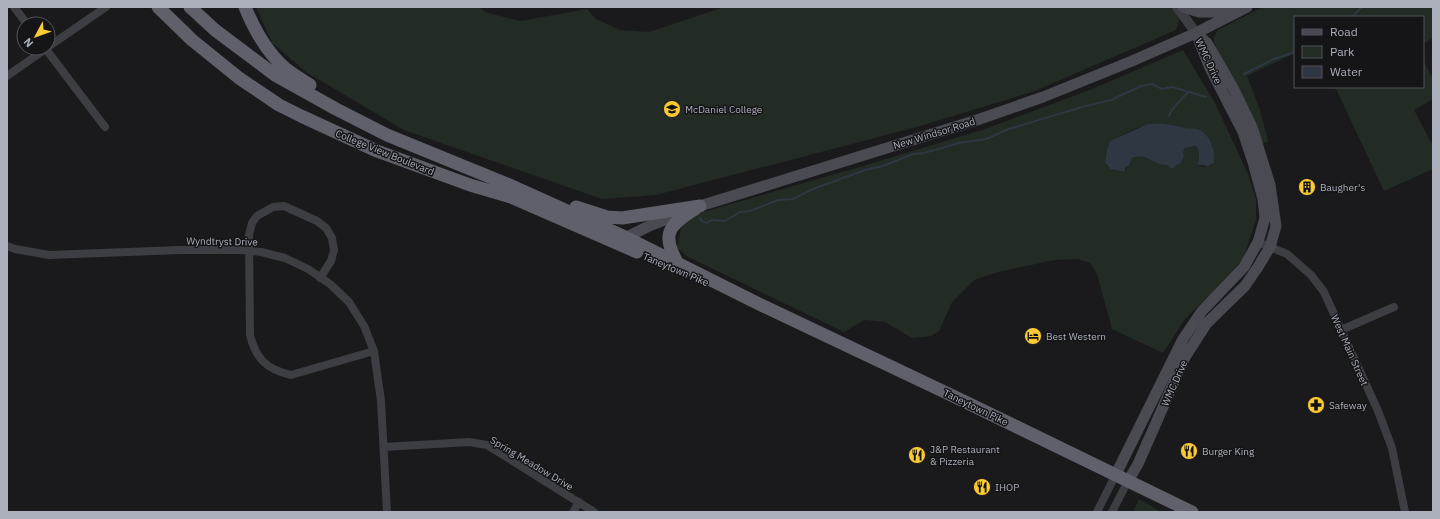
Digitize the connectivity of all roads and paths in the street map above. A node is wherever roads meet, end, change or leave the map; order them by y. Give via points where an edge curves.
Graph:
1 (14, 7) edge
2 (106, 7) edge
3 (158, 7) edge
4 (190, 7) edge
5 (245, 7) edge
6 (1177, 7) edge
7 (1183, 7) edge
8 (1242, 9) edge
9 (21, 16) edge
10 (1196, 33) junction
11 (56, 41) edge
12 (35, 56) edge
13 (52, 56) edge
14 (7, 76) edge
15 (105, 127) dead end
16 (486, 175) junction
17 (507, 184) junction
18 (700, 206) junction
19 (620, 240) junction
20 (1258, 242) junction
21 (7, 246) edge
22 (1270, 247) junction
23 (249, 251) junction
24 (677, 262) junction
25 (320, 278) junction
26 (759, 304) junction
27 (1394, 307) dead end
28 (1341, 330) junction
29 (374, 351) junction
30 (384, 447) junction
31 (1116, 474) junction
32 (1128, 480) junction
33 (579, 502) junction
34 (387, 512) edge
35 (573, 512) edge
36 (594, 512) edge
37 (1097, 512) edge
38 (1112, 512) edge
39 (1192, 512) edge
40 (1406, 512) edge

1 - 9 street
2 - 11 street
3 - 19 highway, College View Boulevard via 192,40 239,78 279,105 377,151 511,197
4 - 16 highway, College View Boulevard via 215,30 275,75 387,135
5 - 16 highway via 264,44 282,65 299,78 349,108
6 - 10 street
7 - 8 main road via 1199,12
8 - 10 main road, New Windsor Road
10 - 18 main road, New Windsor Road via 1043,98
10 - 20 main road, WMC Drive via 1210,68 1243,132 1253,162 1265,218
10 - 22 main road, WMC Drive via 1217,60 1252,127 1273,201 1276,226
12 - 14 street
13 - 15 street
16 - 17 highway, College View Boulevard
17 - 18 highway via 607,217 636,217
17 - 19 highway, College View Boulevard
18 - 19 main road, New Windsor Road via 647,226
18 - 24 highway via 681,218 670,233 669,245
19 - 24 highway, Taneytown Pike
19 - 26 highway, Taneytown Pike
20 - 22 street, West Main Street
20 - 31 main road, WMC Drive via 1244,267 1202,311 1183,339
21 - 23 street, Wyndtryst Drive via 49,255 180,250
22 - 28 street, West Main Street via 1287,254 1314,278 1324,292
22 - 32 main road, WMC Drive via 1245,286 1207,324 1194,342 1138,464
23 - 25 street, Wyndtryst Drive via 285,258
23 - 25 street via 249,235 257,216 274,207 284,206 317,221 326,228 332,238 334,250 331,261
23 - 29 street via 250,334 254,349 268,366 291,375
24 - 26 highway, Taneytown Pike
25 - 29 street, Wyndtryst Drive via 349,302 364,326
26 - 31 highway, Taneytown Pike
27 - 28 street
28 - 40 street, West Main Street via 1392,448
29 - 30 street, Wyndtryst Drive
30 - 33 street, Spring Meadow Drive via 469,442 487,445
30 - 34 street, Wyndtryst Drive
31 - 32 highway, Taneytown Pike
31 - 37 street
32 - 38 street
32 - 39 highway, Taneytown Pike
33 - 35 street
33 - 36 street, Spring Meadow Drive

